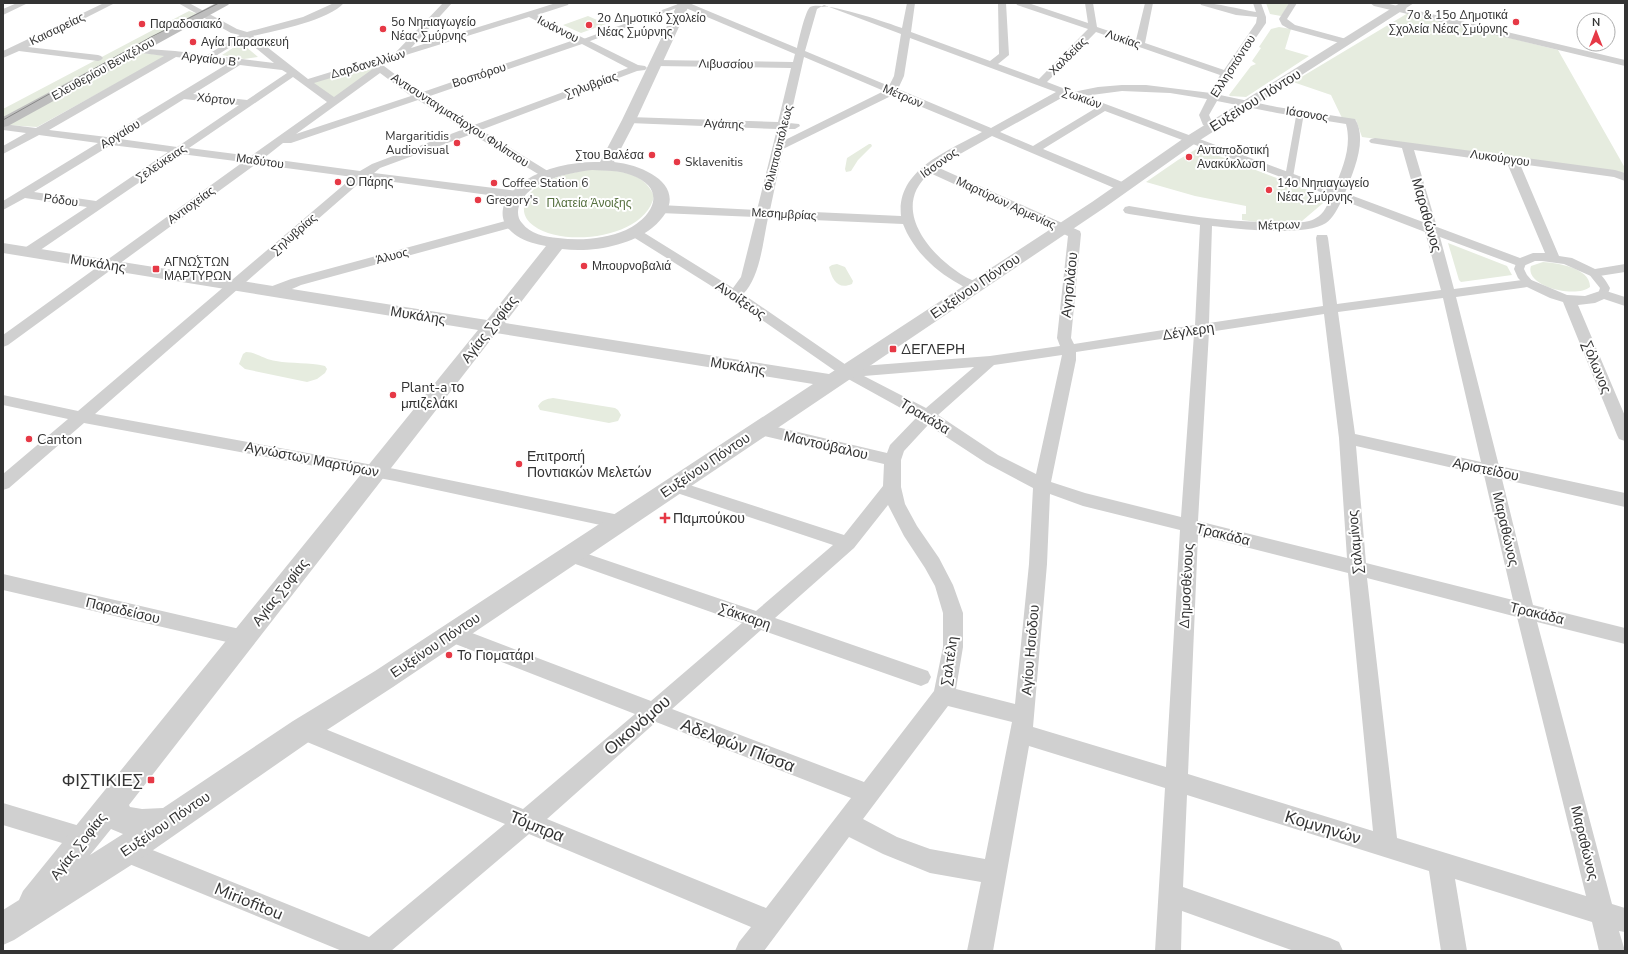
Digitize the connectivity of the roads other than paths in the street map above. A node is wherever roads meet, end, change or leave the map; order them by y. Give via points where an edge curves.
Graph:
1 (24, 3) edge
2 (111, 3) edge
3 (340, 3) edge
4 (448, 3) edge
5 (565, 3) edge
6 (684, 3) edge
7 (821, 3) edge
8 (826, 3) edge
9 (911, 3) edge
10 (1002, 3) edge
11 (1020, 3) edge
12 (1089, 3) edge
13 (1149, 3) edge
14 (1204, 3) edge
15 (1257, 3) edge
16 (1293, 3) edge
17 (1374, 3) edge
18 (1404, 6) edge
19 (208, 8) edge
20 (3, 12) edge
21 (530, 14) junction
22 (1261, 15) junction
23 (1093, 28) junction
24 (906, 33) junction
25 (245, 34) junction
26 (582, 41) junction
27 (1347, 42) junction
28 (1140, 45) junction
29 (3, 47) edge
30 (18, 48) junction
31 (137, 50) junction
32 (800, 52) junction
33 (175, 54) junction
34 (3, 55) edge
35 (398, 55) junction
36 (98, 58) junction
37 (206, 58) junction
38 (238, 62) junction
39 (1625, 63) edge
40 (992, 64) junction
41 (376, 65) junction
42 (798, 65) junction
43 (654, 66) junction
44 (636, 68) junction
45 (289, 70) junction
46 (1226, 74) junction
47 (307, 82) junction
48 (51, 83) dead end
49 (1041, 83) junction
50 (892, 91) junction
51 (1069, 93) junction
52 (183, 96) junction
53 (418, 96) junction
54 (1213, 96) junction
55 (333, 101) junction
56 (249, 103) junction
57 (1250, 104) junction
58 (1106, 107) junction
59 (1300, 113) junction
60 (629, 120) junction
61 (1351, 121) joint
62 (3, 123) edge
63 (3, 126) edge
64 (784, 126) junction
65 (819, 127) junction
66 (1212, 127) junction
67 (472, 130) junction
68 (39, 131) junction
69 (989, 132) junction
70 (1192, 140) junction
71 (109, 141) junction
72 (1375, 141) dead end
73 (1407, 145) junction
74 (270, 147) junction
75 (779, 147) junction
76 (180, 150) junction
77 (1034, 150) junction
78 (3, 151) edge
79 (253, 160) junction
80 (1512, 160) junction
81 (605, 166) junction
82 (929, 168) junction
83 (363, 174) junction
84 (547, 175) junction
85 (1289, 177) junction
86 (1625, 177) edge
87 (1123, 187) junction
88 (23, 194) junction
89 (517, 195) junction
90 (1338, 196) junction
91 (99, 205) junction
92 (3, 206) edge
93 (660, 209) junction
94 (1129, 210) dead end
95 (762, 213) junction
96 (907, 220) junction
97 (1206, 222) junction
98 (512, 223) junction
99 (1062, 228) junction
100 (1433, 231) junction
101 (634, 232) junction
102 (1322, 238) dead end
103 (557, 244) junction
104 (3, 248) edge
105 (28, 252) junction
106 (1553, 258) junction
107 (1521, 263) junction
108 (109, 265) junction
109 (1625, 268) edge
110 (1593, 273) junction
111 (1529, 283) junction
112 (234, 285) junction
113 (974, 287) junction
114 (272, 291) junction
115 (1449, 293) junction
116 (734, 294) junction
117 (1603, 294) junction
118 (1569, 299) junction
119 (1625, 302) edge
120 (1330, 309) junction
121 (491, 327) junction
122 (1202, 328) junction
123 (3, 342) edge
124 (1069, 349) junction
125 (990, 361) junction
126 (839, 376) junction
127 (3, 400) edge
128 (927, 416) junction
129 (81, 417) junction
130 (760, 429) junction
131 (1625, 435) edge
132 (1347, 438) junction
133 (893, 460) junction
134 (1492, 470) junction
135 (376, 471) junction
136 (3, 484) edge
137 (1042, 485) junction
138 (674, 486) junction
139 (892, 487) junction
140 (1625, 500) edge
141 (620, 522) junction
142 (1189, 526) junction
143 (848, 543) junction
144 (570, 556) junction
145 (1357, 568) junction
146 (3, 582) edge
147 (1525, 610) junction
148 (757, 620) junction
149 (452, 634) junction
150 (1625, 636) edge
151 (244, 638) junction
152 (921, 677) dead end
153 (944, 695) junction
154 (652, 712) junction
155 (1022, 725) junction
156 (303, 730) junction
157 (1176, 782) junction
158 (868, 794) junction
159 (114, 801) junction
160 (3, 814) edge
161 (169, 822) junction
162 (526, 822) junction
163 (846, 823) junction
164 (85, 838) junction
165 (1386, 846) junction
166 (125, 851) junction
167 (1440, 863) junction
168 (994, 873) junction
169 (1170, 895) junction
170 (1614, 917) edge
171 (13, 922) edge
172 (770, 922) junction
173 (3, 941) edge
174 (372, 951) edge
175 (748, 951) edge
176 (980, 951) edge
177 (1168, 951) edge
178 (1330, 951) edge
179 (1454, 951) edge
180 (1612, 951) edge

1 - 20 street
2 - 30 street, Καισαρείας
3 - 25 street via 307,19
4 - 35 street
5 - 21 street, Δαρδανελλίων
6 - 26 street, Βοσπόρου
6 - 32 street, Μέτρων
6 - 43 street
7 - 32 street, Φιλιππουπόλεως via 813,8
8 - 24 street, Σωκιών
9 - 24 street
10 - 40 street via 1004,55
11 - 23 street, Λυκίας
12 - 23 street, Χαλδείας
13 - 28 street
14 - 22 street via 1241,13
15 - 22 street
16 - 27 street via 1283,18 1285,23
17 - 18 street
18 - 27 street, Ευξείνου Πόντου
18 - 39 street
19 - 25 street via 234,31
19 - 25 street via 244,28
19 - 31 main road, Ελευθερίου Βενιζέλου
19 - 36 main road, Ελευθερίου Βενιζέλου
21 - 26 street, Ιωάννου
21 - 35 street, Δαρδανελλίων
22 - 46 street, Ελλησπόντου via 1261,23
23 - 28 street, Λυκίας
23 - 49 street, Χαλδείας
24 - 40 street, Σωκιών
24 - 50 street via 900,76
25 - 37 street
25 - 45 street
26 - 44 street, Ιωάννου
26 - 53 street, Βοσπόρου
27 - 57 street, Ευξείνου Πόντου
28 - 46 street, Λυκίας
29 - 30 street
30 - 34 street, Καισαρείας
30 - 36 street
31 - 33 street, Αργαίου Β᾽
31 - 62 main road, Ελευθερίου Βενιζέλου
32 - 42 street, Φιλιππουπόλεως
32 - 50 street, Μέτρων
33 - 37 street, Αργαίου Β᾽
33 - 68 street, Ελευθερίου Βενιζέλου
35 - 41 street, Δαρδανελλίων
36 - 48 main road, Ελευθερίου Βενιζέλου
37 - 38 street, Αργαίου Β᾽
38 - 45 street, Αργαίου Β᾽
38 - 52 street, Αργαίου
40 - 49 street, Σωκιών
41 - 47 street, Δαρδανελλίων
41 - 53 street, Αντισυνταγματάρχου Φιλίππου
41 - 55 street, Αντιοχείας
42 - 43 street, Λιβυσσίου
42 - 64 street, Φιλιππουπόλεως
43 - 44 street, Ιωάννου
43 - 60 street
44 - 67 street, Σηλυβρίας
45 - 47 street
45 - 56 street, Σελεύκειας
46 - 54 street, Ελλησπόντου
47 - 55 street
49 - 51 street, Σωκιών
50 - 65 street
50 - 69 street, Μέτρων
51 - 54 street, Ιάσονος via 1125,87
51 - 58 street, Σωκιών
51 - 69 street, Ιάσονος
52 - 56 street, Χόρτον
52 - 71 street, Αργαίου
53 - 67 street, Αντισυνταγματάρχου Φιλίππου
53 - 74 street, Βοσπόρου
54 - 57 street, Ιάσονος
54 - 66 street, Ελλησπόντου via 1204,115
55 - 74 street, Αντιοχείας
56 - 76 street, Σελεύκειας
57 - 59 street, Ιάσονος
57 - 66 street, Ευξείνου Πόντου
58 - 70 street, Σωκιών
58 - 77 street
59 - 61 street, Ιάσονος
59 - 85 street
60 - 64 street, Αγάπης
60 - 81 street
61 - 90 street, Μέτρων via 1354,130 1354,150
63 - 68 street, Μαδύτου
64 - 65 street, Αγάπης
64 - 75 street, Φιλιππουπόλεως
65 - 75 street
66 - 70 street, Ευξείνου Πόντου
67 - 83 street, Σηλυβρίας via 376,166
67 - 84 street, Αντισυνταγματάρχου Φιλίππου
68 - 71 street, Μαδύτου
68 - 78 street, Ελευθερίου Βενιζέλου
69 - 77 street, Μέτρων
69 - 82 street, Ιάσονος
70 - 85 street, Σωκιών
70 - 87 street, Ευξείνου Πόντου
71 - 76 street, Μαδύτου
71 - 88 street, Αργαίου
72 - 73 street, Λυκούργου
73 - 80 street, Λυκούργου
73 - 100 street, Μαραθώνος
74 - 79 street, Αντιοχείας
75 - 95 street, Φιλιππουπόλεως
76 - 79 street, Μαδύτου
76 - 91 street, Σελεύκειας
77 - 87 street, Μέτρων
79 - 83 street, Μαδύτου
79 - 108 street, Αντιοχείας
80 - 86 street, Λυκούργου
80 - 106 street
81 - 84 street via 572,168
81 - 93 street via 629,170 648,178 661,190
82 - 96 street, Ιάσονος via 916,180 911,189 907,204
82 - 99 street, Μαρτύρων Αρμενίας
83 - 89 street, Μαδύτου
83 - 112 street, Σηλυβρίας
84 - 89 street
85 - 90 street, Σωκιών
87 - 99 street, Ευξείνου Πόντου
88 - 91 street, Ρόδου
88 - 92 street, Αργαίου
89 - 98 street via 510,210
90 - 97 street, Μέτρων via 1320,221 1302,225 1261,227
90 - 100 street, Σωκιών
91 - 105 street, Σελεύκειας
93 - 95 street, Μεσημβρίας
93 - 101 street via 654,217
94 - 97 street, Μέτρων
95 - 96 street, Μεσημβρίας
95 - 116 street, Φιλιππουπόλεως via 748,277
96 - 113 street, Ιάσονος via 916,239 939,264
97 - 122 street, Δημοσθένους
98 - 103 street via 529,236
98 - 114 street, Άλυος via 296,282
99 - 113 street, Ευξείνου Πόντου
99 - 124 street, Αγησιλάου via 1075,234 1064,338
100 - 107 street, Σωκιών
100 - 115 street, Μαραθώνος
101 - 103 street via 597,243
101 - 116 street, Ανοίξεως
102 - 120 street, Σαλαμίνος
103 - 121 street, Αγίας Σοφίας
104 - 105 street, Μυκάλης
105 - 108 street, Μυκάλης
106 - 107 street via 1533,258
106 - 110 street via 1567,261
107 - 111 street via 1519,269
108 - 112 street, Μυκάλης
108 - 123 street, Αντιοχείας
109 - 110 street
110 - 117 street via 1605,288
111 - 115 street, Δέγλερη
111 - 118 street
112 - 114 street, Μυκάλης
112 - 129 street, Σηλυβρίας
113 - 126 street, Ευξείνου Πόντου
114 - 121 street, Μυκάλης
115 - 120 street, Δέγλερη
115 - 134 street, Μαραθώνος
116 - 126 street, Ανοίξεως
117 - 118 street via 1590,300
117 - 119 street
118 - 131 street, Σόλωνος
120 - 122 street, Δέγλερη
120 - 132 street, Σαλαμίνος
121 - 126 street, Μυκάλης
121 - 135 street, Αγίας Σοφίας
122 - 124 street, Δέγλερη
122 - 142 street, Δημοσθένους
124 - 125 street, Δέγλερη
124 - 137 street, Αγίου Ησιόδου via 1069,360
125 - 126 street, Δέγλερη
125 - 128 street, Σαλτέλη
126 - 128 street, Τρακάδα
126 - 130 street, Ευξείνου Πόντου
127 - 129 street, Αγνώστων Μαρτύρων
128 - 133 street, Σαλτέλη via 896,449
128 - 137 street, Τρακάδα via 992,459
129 - 135 street, Αγνώστων Μαρτύρων
129 - 136 street, Σηλυβρίας
130 - 133 street, Μαντούβαλου
130 - 138 street, Ευξείνου Πόντου
132 - 134 street, Αριστείδου
132 - 145 street, Σαλαμίνος
133 - 139 street, Σαλτέλη
134 - 140 street, Αριστείδου
134 - 147 street, Μαραθώνος
135 - 141 street, Αγνώστων Μαρτύρων
135 - 151 street, Αγίας Σοφίας
137 - 142 street, Τρακάδα via 1084,499
137 - 155 street, Αγίου Ησιόδου via 1038,564
138 - 141 street, Ευξείνου Πόντου
138 - 143 street
139 - 143 street, Οικονόμου
139 - 153 street, Σαλτέλη via 896,504 910,531 932,563 944,586 953,613 953,647
141 - 144 street, Ευξείνου Πόντου
142 - 145 street, Τρακάδα
142 - 157 street, Δημοσθένους
143 - 148 street, Οικονόμου
144 - 148 street, Σάκκαρη
144 - 149 street, Ευξείνου Πόντου
145 - 147 street, Τρακάδα
145 - 165 street, Σαλαμίνος
146 - 151 street, Παραδείσου
147 - 150 street, Τρακάδα
147 - 170 street, Μαραθώνος
148 - 152 street, Σάκκαρη
148 - 154 street, Οικονόμου
149 - 154 street, Αδελφών Πίσσα
149 - 156 street, Ευξείνου Πόντου
151 - 159 street, Αγίας Σοφίας
153 - 155 street, Κομνηνών
153 - 158 street, Σαλτέλη
154 - 158 street, Αδελφών Πίσσα
154 - 162 street, Οικονόμου
155 - 157 street, Κομνηνών
155 - 168 street, Αγίου Ησιόδου
156 - 161 street, Ευξείνου Πόντου
156 - 162 street, Τόμπρα
157 - 165 street, Κομνηνών
157 - 169 street, Δημοσθένους
158 - 163 street, Σαλτέλη
159 - 161 street via 117,816 127,822 144,825
159 - 164 street, Αγίας Σοφίας
160 - 164 street
161 - 166 street, Ευξείνου Πόντου
162 - 172 street, Τόμπρα
162 - 174 street, Οικονόμου
163 - 168 street via 930,862
163 - 172 street, Σαλτέλη
164 - 171 street, Αγίας Σοφίας
165 - 167 street, Κομνηνών
166 - 171 street, Ευξείνου Πόντου
166 - 174 street, Miriofitou
167 - 170 street, Κομνηνών
167 - 179 street
168 - 176 street, Αγίου Ησιόδου
169 - 177 street, Δημοσθένους
169 - 178 street
170 - 180 street, Μαραθώνος
171 - 173 street, Αγίας Σοφίας
172 - 175 street, Σαλτέλη

